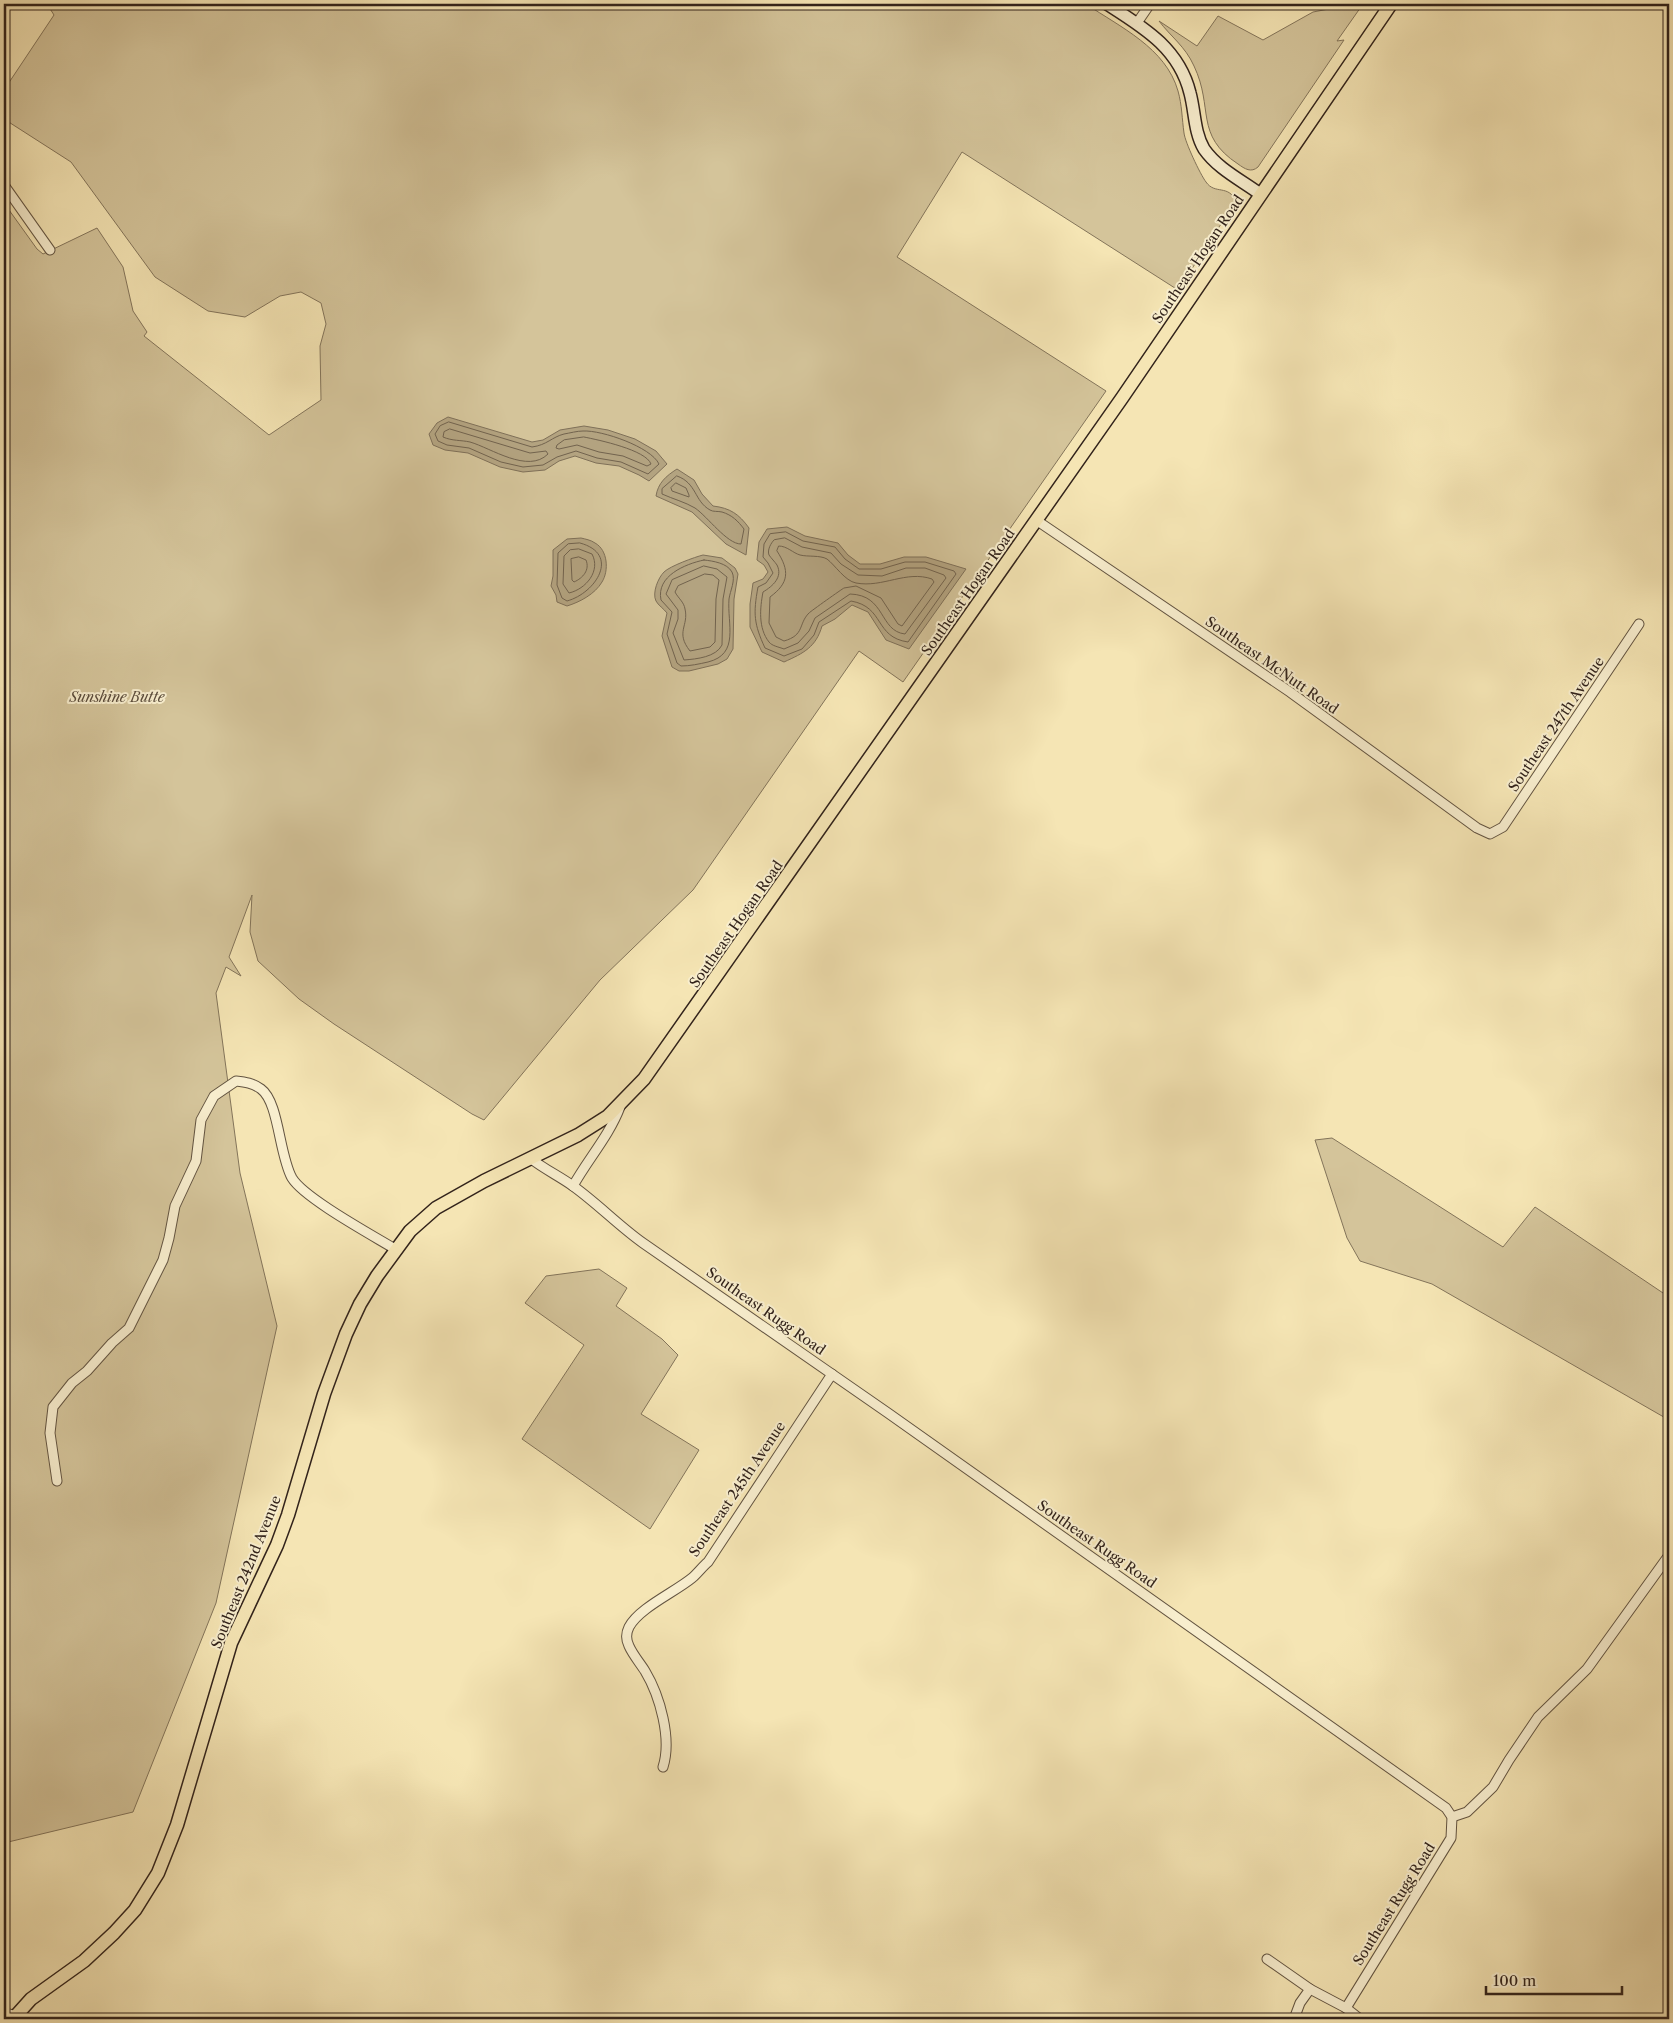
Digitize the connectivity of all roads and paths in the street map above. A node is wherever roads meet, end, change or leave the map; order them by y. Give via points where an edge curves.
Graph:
1 (1106, 4) edge
2 (1150, 4) edge
3 (1390, 4) edge
4 (1136, 23) junction
5 (4, 185) edge
6 (1260, 194) junction
7 (50, 250) dead end
8 (1036, 520) junction
9 (1639, 624) dead end
10 (1490, 834) joint
11 (622, 1102) junction
12 (530, 1158) junction
13 (573, 1186) junction
14 (395, 1249) junction
15 (832, 1374) junction
16 (57, 1481) dead end
17 (1668, 1558) dead end
18 (663, 1766) dead end
19 (1452, 1817) junction
20 (1267, 1959) dead end
21 (1310, 1989) junction
22 (1346, 2008) junction
23 (11, 2016) edge
24 (1294, 2019) edge
25 (1360, 2019) edge

1 - 4 main road
2 - 4 street
3 - 6 main road, Southeast Hogan Road
4 - 6 main road via 1163,44 1180,67 1190,91 1205,150 1215,163
5 - 7 street
6 - 8 main road, Southeast Hogan Road
8 - 10 street, Southeast McNutt Road via 1290,692
8 - 11 main road, Southeast Hogan Road via 664,1052
9 - 10 street, Southeast 247th Avenue via 1503,827
11 - 12 main road, Southeast Hogan Road via 608,1116 578,1135
11 - 13 street via 612,1127
12 - 13 street, Southeast Rugg Road
12 - 14 main road, Southeast 242nd Avenue via 436,1208
13 - 15 street, Southeast Rugg Road via 620,1227
14 - 16 street via 314,1198 293,1180 283,1156 269,1098 262,1090 250,1083 236,1081 222,1089 214,1096 201,1120 196,1160 175,1206 162,1260 129,1328 72,1383 53,1408 50,1434
14 - 23 main road, Southeast 242nd Avenue via 360,1304 335,1364 288,1515 231,1643 177,1825 158,1873 135,1910 104,1943
15 - 18 street, Southeast 245th Avenue via 708,1562 692,1578 642,1613 629,1628 628,1645 646,1672 659,1702 666,1736 667,1756
15 - 19 street, Southeast Rugg Road via 1435,1799
17 - 19 street via 1587,1669 1538,1717 1493,1787 1467,1812
19 - 22 street, Southeast Rugg Road via 1451,1838 1446,1848
20 - 21 street
21 - 22 street
21 - 24 street
22 - 25 street

